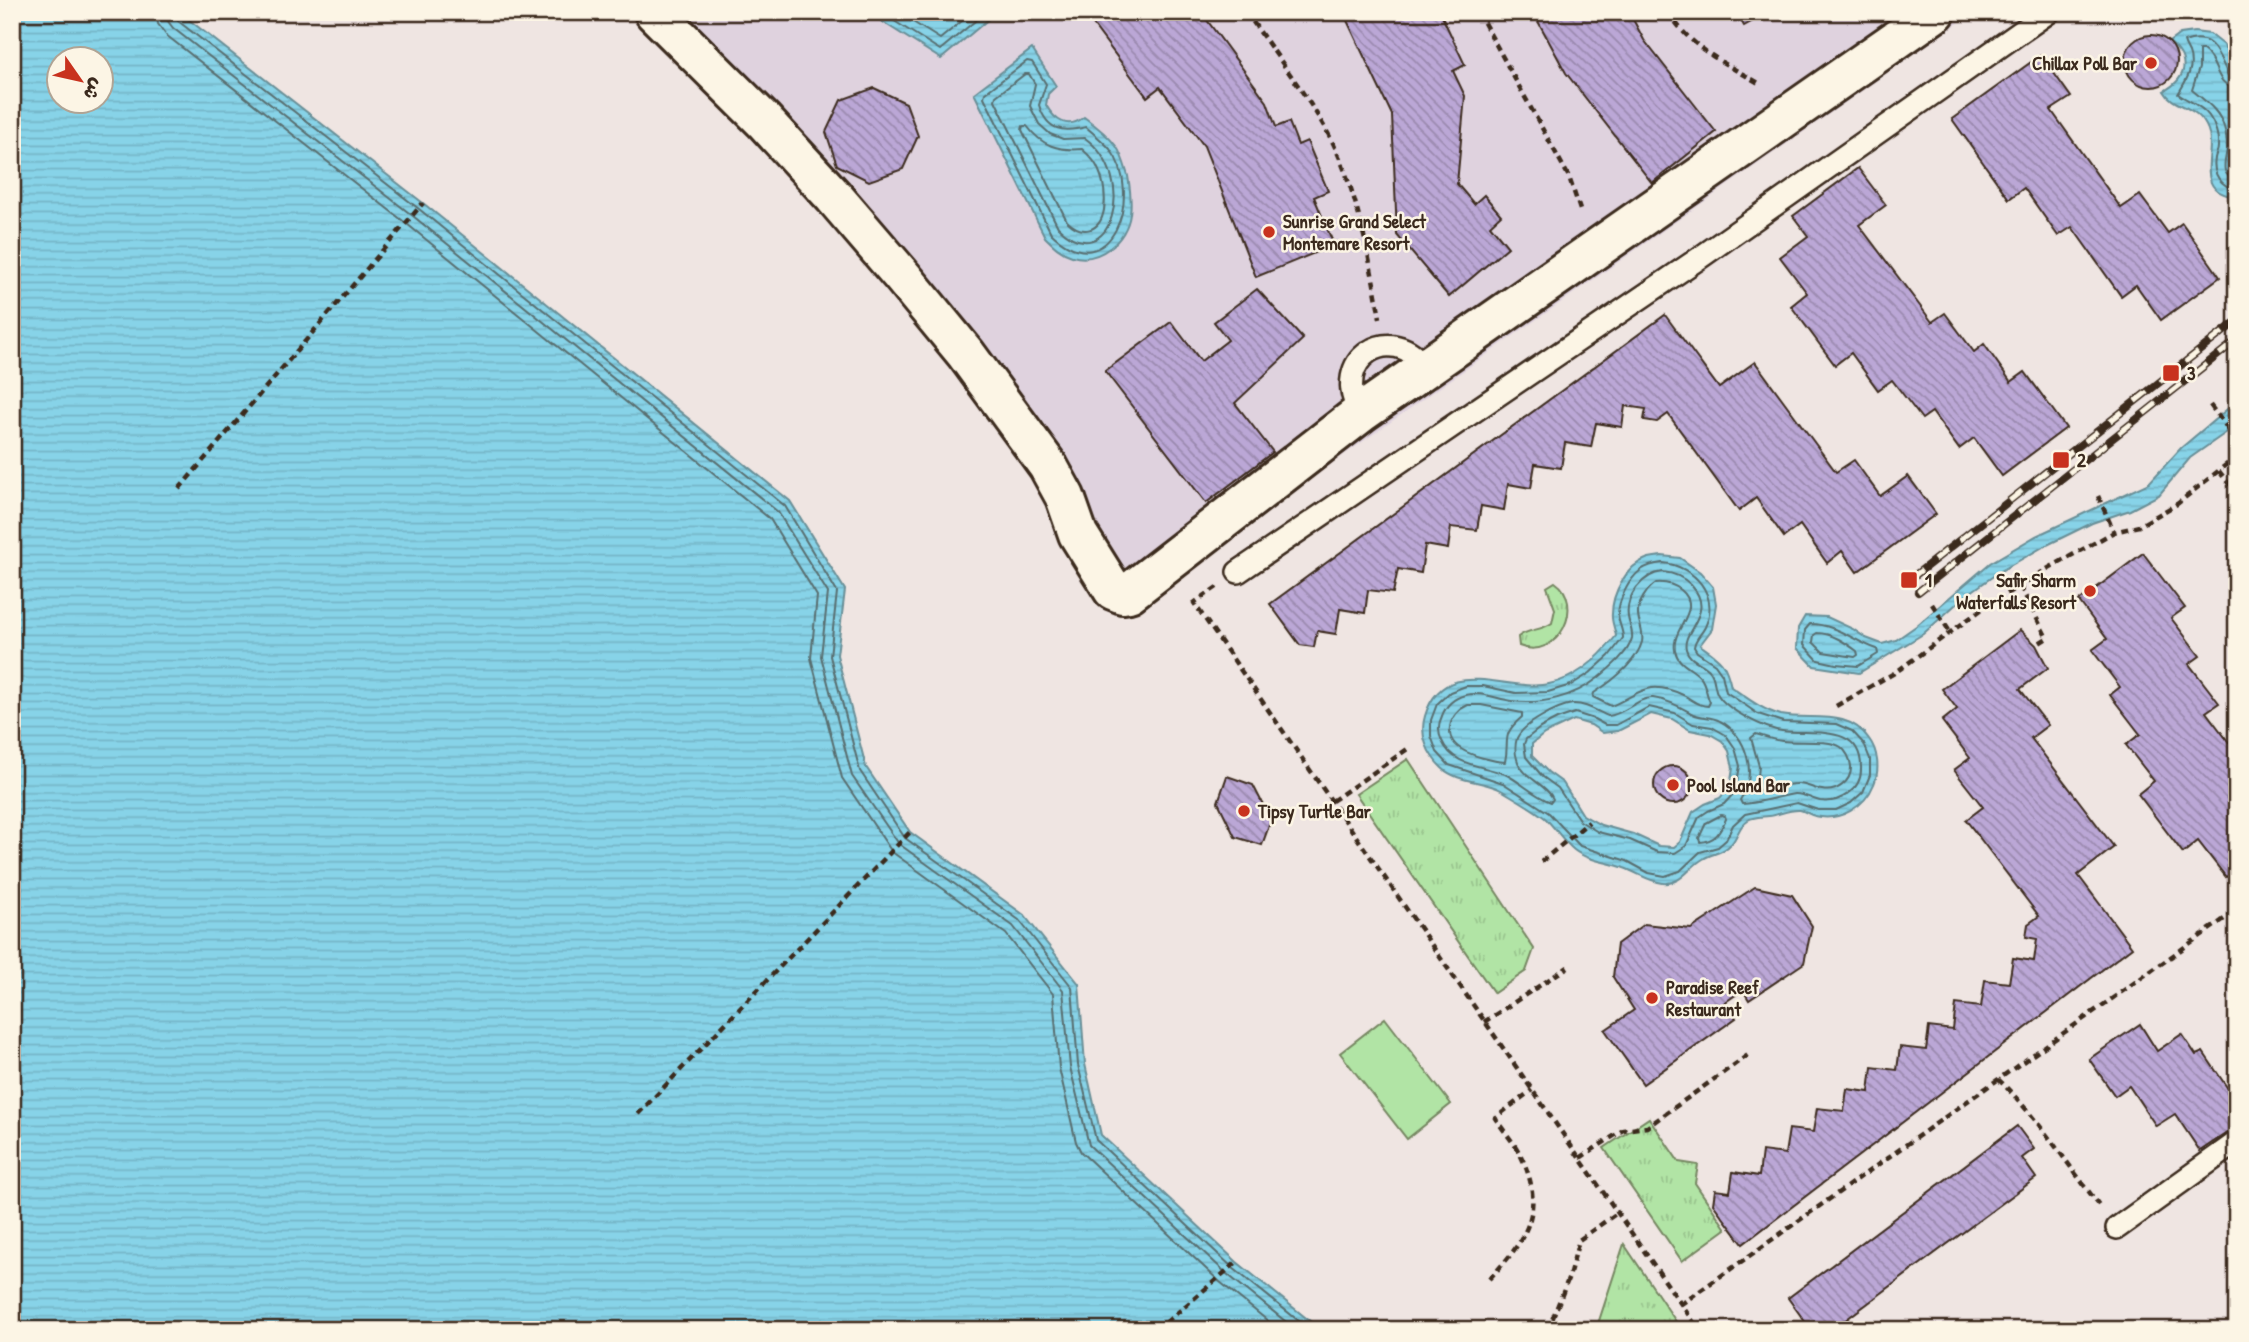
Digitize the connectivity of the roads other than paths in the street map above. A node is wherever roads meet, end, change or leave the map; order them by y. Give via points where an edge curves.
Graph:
1 (654, 12) edge
2 (1936, 12) edge
3 (2049, 12) edge
4 (1426, 369) junction
5 (1361, 413) junction
6 (1238, 572) road end
7 (2237, 1143) edge
8 (2117, 1228) road end

1 - 5 street via 834,197 966,354 1048,466 1078,534 1118,593 1129,593
2 - 4 street
3 - 6 lane
4 - 5 street
4 - 5 lane via 1409,351 1397,346 1373,349 1355,365 1350,378 1350,390
7 - 8 lane

